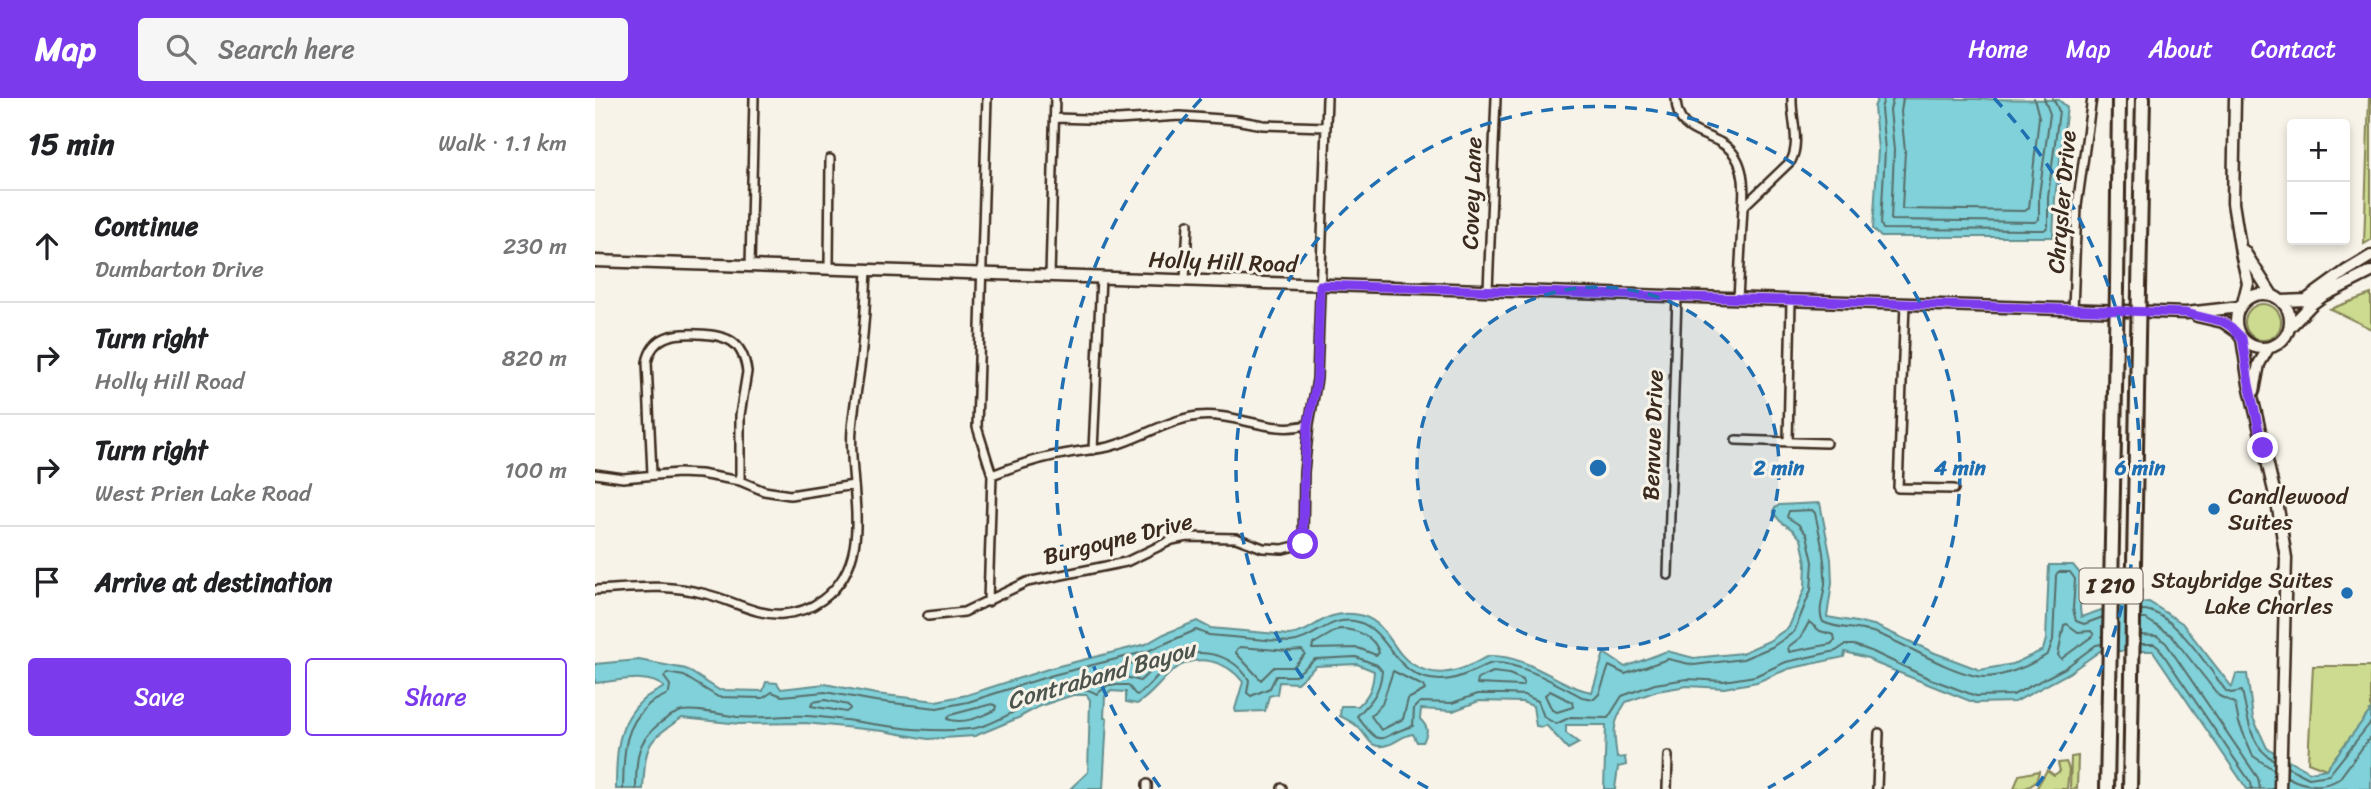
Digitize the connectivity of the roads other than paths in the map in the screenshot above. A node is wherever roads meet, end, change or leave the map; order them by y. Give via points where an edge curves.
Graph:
1 (754, 98) edge
2 (987, 98) edge
3 (1055, 98) edge
4 (1327, 98) edge
5 (1496, 98) edge
6 (1676, 98) edge
7 (1792, 98) edge
8 (2092, 98) edge
9 (2119, 98) edge
10 (2143, 98) edge
11 (2235, 98) edge
12 (1055, 118) junction
13 (1327, 127) junction
14 (830, 159) dead end
15 (1743, 206) junction
16 (1188, 225) dead end
17 (2240, 245) junction
18 (2367, 259) edge
19 (595, 261) edge
20 (750, 266) junction
21 (829, 268) junction
22 (867, 270) junction
23 (2370, 272) edge
24 (983, 274) junction
25 (1050, 276) junction
26 (1101, 277) junction
27 (1185, 280) junction
28 (1320, 285) junction
29 (1488, 290) junction
30 (2272, 295) junction
31 (1677, 297) junction
32 (1738, 299) junction
33 (1791, 300) junction
34 (2281, 301) junction
35 (1905, 304) junction
36 (2241, 305) junction
37 (2073, 310) junction
38 (2186, 313) junction
39 (2289, 327) junction
40 (2241, 336) junction
41 (2269, 347) junction
42 (2253, 399) junction
43 (1308, 425) junction
44 (1736, 440) dead end
45 (1788, 441) junction
46 (1826, 443) dead end
47 (1093, 450) junction
48 (595, 474) edge
49 (652, 474) junction
50 (992, 475) junction
51 (740, 481) junction
52 (854, 485) junction
53 (1954, 489) dead end
54 (1668, 575) dead end
55 (595, 590) edge
56 (988, 602) junction
57 (928, 616) dead end
58 (1879, 733) dead end
59 (1668, 756) dead end
60 (1667, 789) edge
61 (1877, 789) edge
62 (2107, 789) edge
63 (2130, 789) edge
64 (2280, 789) edge

1 - 20 street
2 - 24 street
3 - 12 street
4 - 13 street
5 - 29 street, Covey Lane
6 - 15 street via 1684,125 1724,143 1736,155
7 - 15 street via 1795,155
8 - 37 street, Chrysler Drive via 2077,206
9 - 62 highway, I 210, bridge
10 - 63 highway, I 210, bridge
11 - 17 street via 2233,203
12 - 13 street via 1179,116
12 - 25 street
13 - 28 street
14 - 21 street
15 - 32 street
16 - 27 street
17 - 30 street
17 - 36 street via 2248,283
18 - 23 street
18 - 34 street via 2306,300
19 - 20 street, Holly Hill Road
20 - 21 street, Holly Hill Road
21 - 22 street, Holly Hill Road
22 - 24 street, Holly Hill Road
22 - 52 street via 851,432
23 - 39 street via 2323,296
24 - 25 street, Holly Hill Road
24 - 50 street via 977,426
25 - 26 street, Holly Hill Road
26 - 27 street, Holly Hill Road
26 - 47 street
27 - 28 street, Holly Hill Road
28 - 29 street, Holly Hill Road
28 - 43 street via 1317,379
29 - 31 street, Holly Hill Road
30 - 34 street
30 - 36 street via 2257,295
31 - 32 street, Holly Hill Road
31 - 54 street, Benvue Drive
32 - 33 street, Holly Hill Road
33 - 35 street, Holly Hill Road
33 - 45 street
34 - 39 street via 2289,314
35 - 37 street, Holly Hill Road
35 - 53 street via 1898,488
36 - 38 street, Holly Hill Road
36 - 40 street via 2236,325
37 - 38 street, Holly Hill Road
38 - 40 street, Holly Hill Road via 2223,322
39 - 41 street via 2284,338
40 - 41 street via 2252,346
40 - 42 street
41 - 42 street via 2259,364
42 - 64 street via 2287,573
43 - 47 street via 1281,428 1232,416 1198,416
43 - 56 street, Burgoyne Drive via 1303,544 1263,548 1236,538 1187,537 1126,562 1027,582
44 - 45 street
45 - 46 street
47 - 50 street via 1046,457
48 - 49 street via 623,478
49 - 51 street via 700,474
49 - 51 street via 647,362 651,351 659,341 678,333 719,335 737,346 747,372 740,415
50 - 56 street
51 - 52 street via 790,495
52 - 55 street via 856,525 851,558 829,595 806,609 784,614 759,612 684,589 639,586
56 - 57 street, Burgoyne Drive via 964,612
58 - 61 street
59 - 60 street

